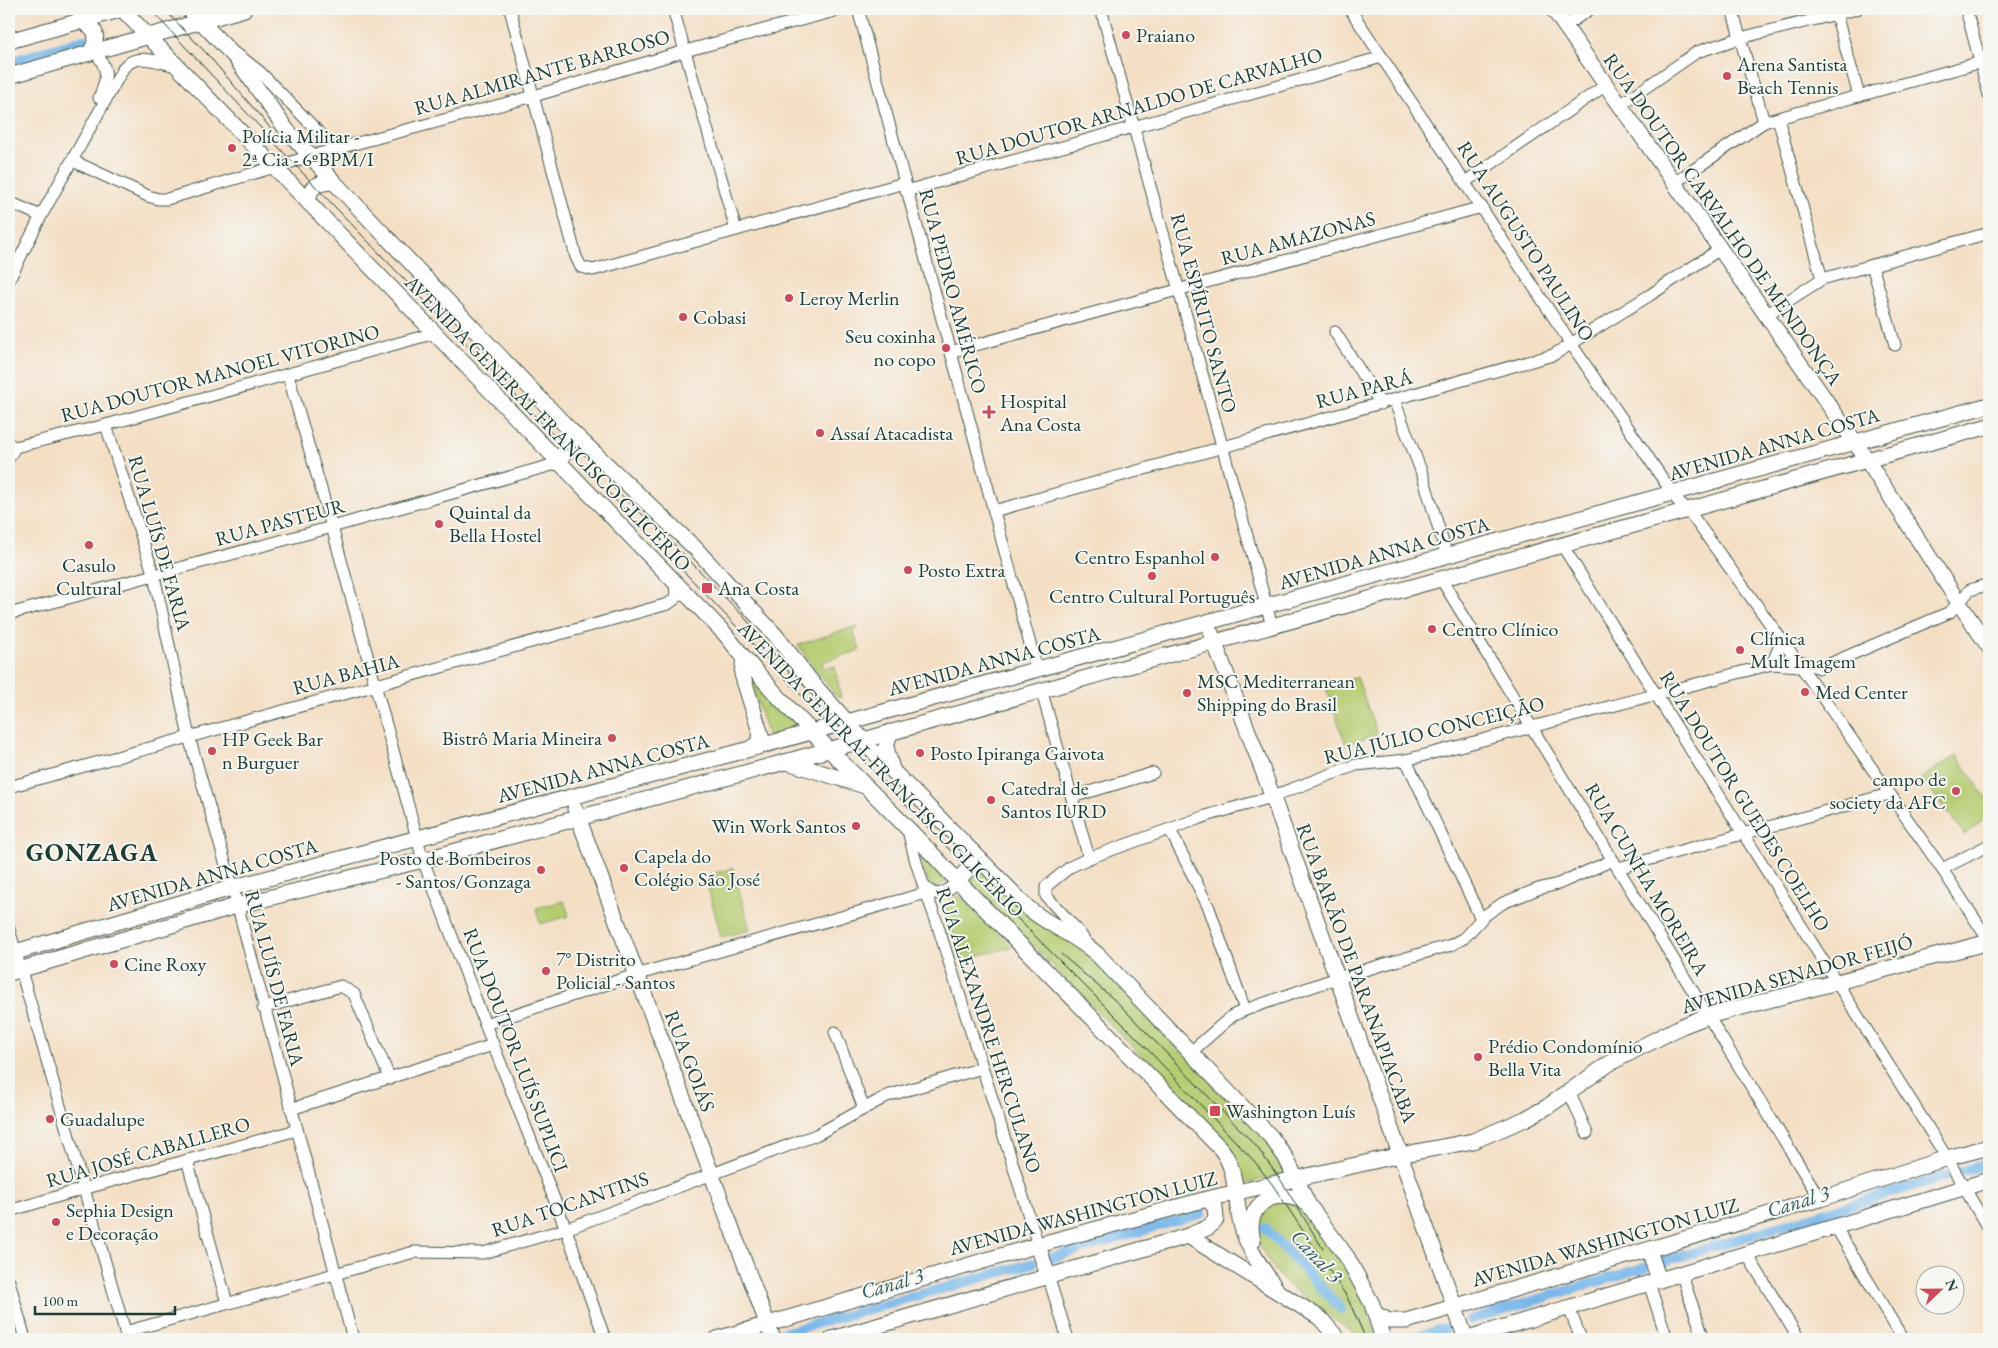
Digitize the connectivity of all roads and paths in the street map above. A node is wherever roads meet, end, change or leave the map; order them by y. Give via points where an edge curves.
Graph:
1 (122, 9) edge
2 (189, 9) edge
3 (244, 9) edge
4 (510, 9) edge
5 (673, 9) edge
6 (842, 9) edge
7 (858, 9) edge
8 (1101, 9) edge
9 (1350, 9) edge
10 (1553, 9) edge
11 (1590, 9) edge
12 (1732, 9) edge
13 (1857, 9) edge
14 (1966, 9) edge
15 (1836, 14) junction
16 (79, 21) junction
17 (201, 21) junction
18 (1565, 26) junction
19 (148, 35) junction
20 (1740, 38) junction
21 (9, 41) edge
22 (225, 46) junction
23 (685, 51) junction
24 (92, 52) junction
25 (1382, 58) junction
26 (1985, 61) edge
27 (177, 66) junction
28 (9, 76) edge
29 (1606, 85) junction
30 (1989, 94) edge
31 (534, 96) junction
32 (1859, 96) junction
33 (1620, 104) junction
34 (1778, 118) junction
35 (1764, 122) junction
36 (1134, 126) junction
37 (86, 133) junction
38 (335, 149) junction
39 (311, 157) junction
40 (73, 161) junction
41 (275, 168) junction
42 (334, 182) junction
43 (1466, 182) junction
44 (1674, 183) junction
45 (906, 187) junction
46 (9, 202) edge
47 (309, 203) junction
48 (1482, 207) junction
49 (41, 216) junction
50 (736, 230) junction
51 (1989, 233) edge
52 (1720, 249) junction
53 (1872, 265) junction
54 (1822, 279) junction
55 (9, 280) edge
56 (1178, 290) junction
57 (1766, 315) junction
58 (1335, 332) dead end
59 (434, 333) junction
60 (1572, 345) junction
61 (1895, 345) dead end
62 (950, 352) junction
63 (288, 375) junction
64 (1394, 400) junction
65 (1381, 404) junction
66 (1989, 405) edge
67 (106, 425) junction
68 (1989, 426) edge
69 (570, 430) junction
70 (12, 445) edge
71 (1222, 448) junction
72 (1861, 451) junction
73 (9, 458) edge
74 (559, 463) junction
75 (1673, 493) junction
76 (1688, 510) junction
77 (994, 511) junction
78 (332, 527) junction
79 (1562, 545) junction
80 (1447, 556) junction
81 (154, 576) junction
82 (1441, 579) junction
83 (675, 582) junction
84 (1989, 584) edge
85 (1959, 603) junction
86 (1268, 606) junction
87 (9, 614) edge
88 (1207, 622) junction
89 (1272, 626) junction
90 (1782, 640) junction
91 (1214, 642) junction
92 (1989, 647) edge
93 (744, 658) junction
94 (1798, 663) junction
95 (1772, 664) junction
96 (1820, 668) junction
97 (1036, 670) junction
98 (376, 685) junction
99 (1041, 689) junction
100 (1818, 691) junction
101 (1656, 696) junction
102 (999, 701) junction
103 (847, 722) junction
104 (1531, 726) junction
105 (812, 731) junction
106 (890, 732) junction
107 (189, 737) junction
108 (863, 739) junction
109 (829, 749) junction
110 (750, 750) junction
111 (1406, 760) junction
112 (785, 762) junction
113 (893, 770) junction
114 (1152, 773) dead end
115 (9, 787) edge
116 (869, 787) junction
117 (1889, 794) junction
118 (1272, 795) junction
119 (1072, 797) junction
120 (570, 798) junction
121 (578, 818) junction
122 (908, 826) junction
123 (1170, 830) junction
124 (1744, 835) junction
125 (1989, 846) edge
126 (420, 850) junction
127 (974, 853) junction
128 (1090, 858) junction
129 (1615, 864) junction
130 (1942, 869) junction
131 (958, 881) junction
132 (231, 888) junction
133 (924, 889) junction
134 (236, 906) junction
135 (1481, 919) junction
136 (9, 929) edge
137 (1989, 941) edge
138 (1088, 946) junction
139 (12, 953) edge
140 (15, 972) edge
141 (635, 975) junction
142 (1337, 978) junction
143 (1836, 982) junction
144 (263, 1008) junction
145 (1245, 1010) junction
146 (1708, 1016) junction
147 (485, 1024) junction
148 (835, 1032) dead end
149 (493, 1045) junction
150 (1191, 1052) junction
151 (982, 1068) junction
152 (390, 1078) junction
153 (1569, 1092) junction
154 (291, 1109) junction
155 (864, 1109) junction
156 (297, 1130) junction
157 (1587, 1133) dead end
158 (1989, 1147) edge
159 (1400, 1155) junction
160 (1227, 1156) junction
161 (1947, 1158) junction
162 (187, 1160) junction
163 (712, 1174) junction
164 (1318, 1175) joint
165 (1296, 1179) junction
166 (1989, 1180) edge
167 (1962, 1187) junction
168 (83, 1189) junction
169 (1240, 1195) junction
170 (1211, 1198) junction
171 (1820, 1199) junction
172 (1308, 1204) junction
173 (9, 1211) edge
174 (1835, 1226) junction
175 (566, 1229) junction
176 (1989, 1230) edge
177 (1188, 1236) junction
178 (1039, 1248) junction
179 (1649, 1250) junction
180 (1746, 1253) junction
181 (1046, 1271) junction
182 (336, 1273) junction
183 (1681, 1273) junction
184 (1267, 1275) junction
185 (9, 1281) edge
186 (1654, 1281) junction
187 (1278, 1292) junction
188 (227, 1303) junction
189 (1454, 1307) junction
190 (1569, 1308) junction
191 (1376, 1314) junction
192 (1320, 1318) junction
193 (770, 1332) edge
194 (126, 1336) edge
195 (1336, 1338) edge
196 (25, 1339) edge
197 (353, 1339) edge
198 (605, 1339) edge
199 (717, 1339) edge
200 (832, 1339) edge
201 (1068, 1339) edge
202 (1350, 1339) edge
203 (1383, 1339) edge
204 (1465, 1339) edge
205 (1580, 1339) edge
206 (1667, 1339) edge
207 (1704, 1339) edge
208 (1799, 1339) edge
209 (1904, 1339) edge

1 - 16 main road
1 - 19 main road, AVENIDA GENERAL FRANCISCO GLICÉRIO
2 - 17 main road, AVENIDA GENERAL FRANCISCO GLICÉRIO
3 - 17 main road
4 - 31 street
5 - 23 street
6 - 23 street, RUA ALMIRANTE BARROSO
7 - 45 street, RUA PEDRO AMÉRICO
8 - 36 street, RUA ESPÍRITO SANTO
9 - 25 street, RUA AUGUSTO PAULINO
10 - 18 main road, RUA DOUTOR CARVALHO DE MENDONÇA
11 - 18 street
12 - 20 street
13 - 15 street
14 - 26 street
15 - 20 street
15 - 32 street
16 - 21 main road
16 - 24 main road via 94,30
17 - 19 main road
17 - 22 main road, AVENIDA GENERAL FRANCISCO GLICÉRIO
18 - 29 main road, RUA DOUTOR CARVALHO DE MENDONÇA
19 - 24 main road
19 - 27 main road, AVENIDA GENERAL FRANCISCO GLICÉRIO
20 - 33 street via 1697,52
20 - 35 street
22 - 38 street via 260,72
22 - 39 main road, AVENIDA GENERAL FRANCISCO GLICÉRIO via 286,129
23 - 31 street, RUA ALMIRANTE BARROSO
23 - 50 street
24 - 28 main road
24 - 37 street via 104,64 106,74
25 - 36 street, RUA DOUTOR ARNALDO DE CARVALHO
25 - 43 street, RUA AUGUSTO PAULINO
26 - 30 street
26 - 32 street
27 - 37 street via 140,59 126,64
27 - 41 main road, AVENIDA GENERAL FRANCISCO GLICÉRIO
29 - 33 main road, RUA DOUTOR CARVALHO DE MENDONÇA
29 - 43 street
31 - 38 street, RUA ALMIRANTE BARROSO
31 - 50 street, RUA DOUTOR ARNALDO DE CARVALHO via 581,267 592,270
32 - 34 street
33 - 44 main road, RUA DOUTOR CARVALHO DE MENDONÇA
34 - 35 street
34 - 54 street
35 - 44 street
36 - 45 street, RUA DOUTOR ARNALDO DE CARVALHO
36 - 56 street, RUA ESPÍRITO SANTO
37 - 40 street
38 - 39 street, RUA ALMIRANTE BARROSO
39 - 41 street, RUA ALMIRANTE BARROSO
39 - 42 main road, AVENIDA GENERAL FRANCISCO GLICÉRIO
40 - 41 street, RUA ALMIRANTE BARROSO via 148,196 162,199
40 - 49 street
41 - 47 main road, AVENIDA GENERAL FRANCISCO GLICÉRIO
42 - 47 main road via 315,186
42 - 69 main road, AVENIDA GENERAL FRANCISCO GLICÉRIO
43 - 48 street, RUA AUGUSTO PAULINO
44 - 52 main road, RUA DOUTOR CARVALHO DE MENDONÇA
45 - 50 street, RUA DOUTOR ARNALDO DE CARVALHO
45 - 62 street, RUA PEDRO AMÉRICO
46 - 49 street
47 - 59 main road, AVENIDA GENERAL FRANCISCO GLICÉRIO
48 - 56 street, RUA AMAZONAS
48 - 60 street, RUA AUGUSTO PAULINO
49 - 55 street
51 - 53 street
52 - 57 main road, RUA DOUTOR CARVALHO DE MENDONÇA
52 - 60 street, RUA PARÁ
53 - 54 street
53 - 61 street
54 - 57 street
56 - 62 street, RUA AMAZONAS
56 - 71 street, RUA ESPÍRITO SANTO
57 - 72 main road, RUA DOUTOR CARVALHO DE MENDONÇA
58 - 65 street
59 - 63 street, RUA DOUTOR MANOEL VITORINO
59 - 74 main road, AVENIDA GENERAL FRANCISCO GLICÉRIO
60 - 64 street, RUA PARÁ via 1553,355
60 - 75 street, RUA AUGUSTO PAULINO
62 - 77 street, RUA PEDRO AMÉRICO
63 - 67 street, RUA DOUTOR MANOEL VITORINO
63 - 78 street, RUA DOUTOR LUÍS SUPLICI
64 - 65 street, RUA PARÁ
64 - 80 street via 1423,476
65 - 71 street, RUA PARÁ
66 - 72 main road, AVENIDA ANNA COSTA
67 - 70 street, RUA DOUTOR MANOEL VITORINO
67 - 81 street, RUA LUÍS DE FARIA
68 - 72 main road, AVENIDA ANNA COSTA
69 - 74 main road via 571,439
69 - 103 main road, AVENIDA GENERAL FRANCISCO GLICÉRIO via 695,548 776,636
70 - 73 street
71 - 77 street, RUA PARÁ
71 - 86 street, RUA ESPÍRITO SANTO
72 - 75 main road, AVENIDA ANNA COSTA
72 - 76 main road, AVENIDA ANNA COSTA
72 - 85 main road, RUA DOUTOR CARVALHO DE MENDONÇA
74 - 78 street, RUA PASTEUR
74 - 83 main road, AVENIDA GENERAL FRANCISCO GLICÉRIO
75 - 76 street, RUA AUGUSTO PAULINO
75 - 80 main road, AVENIDA ANNA COSTA
76 - 79 main road, AVENIDA ANNA COSTA
76 - 90 street, RUA AUGUSTO PAULINO
77 - 97 street, RUA PEDRO AMÉRICO
78 - 81 street, RUA PASTEUR
78 - 98 street, RUA DOUTOR LUÍS SUPLICI
79 - 82 main road, AVENIDA ANNA COSTA
79 - 101 street, RUA DOUTOR GUEDES COELHO
80 - 86 main road, AVENIDA ANNA COSTA
81 - 87 street, RUA PASTEUR
81 - 107 street, RUA LUÍS DE FARIA
82 - 89 main road, AVENIDA ANNA COSTA
82 - 104 street, RUA CUNHA MOREIRA
83 - 93 main road, AVENIDA GENERAL FRANCISCO GLICÉRIO
83 - 98 street, RUA BAHIA via 676,598 668,604
84 - 85 street via 1970,590
85 - 92 main road, RUA DOUTOR CARVALHO DE MENDONÇA
85 - 96 street via 1950,612
86 - 88 main road, AVENIDA ANNA COSTA
86 - 89 street, RUA ESPÍRITO SANTO
88 - 91 main road, RUA BARÃO DE PARANAPIACABA
88 - 97 main road, AVENIDA ANNA COSTA
89 - 91 main road, AVENIDA ANNA COSTA
90 - 94 street, RUA AUGUSTO PAULINO
90 - 95 street
91 - 99 main road, AVENIDA ANNA COSTA
91 - 118 main road, RUA BARÃO DE PARANAPIACABA
93 - 105 main road, AVENIDA GENERAL FRANCISCO GLICÉRIO
93 - 110 main road via 742,674 761,735
94 - 95 street, RUA JÚLIO CONCEIÇÃO
94 - 96 street, RUA JÚLIO CONCEIÇÃO
94 - 100 street, RUA AUGUSTO PAULINO
95 - 101 street, RUA JÚLIO CONCEIÇÃO
96 - 100 street
97 - 102 main road via 1036,684 1032,688
97 - 103 main road, AVENIDA ANNA COSTA
98 - 107 street, RUA BAHIA
98 - 126 street, RUA DOUTOR LUÍS SUPLICI
99 - 102 main road, AVENIDA ANNA COSTA
99 - 119 street
100 - 117 street, RUA AUGUSTO PAULINO
101 - 104 street, RUA JÚLIO CONCEIÇÃO
101 - 124 street, RUA DOUTOR GUEDES COELHO
102 - 106 main road, AVENIDA ANNA COSTA
103 - 105 main road, AVENIDA ANNA COSTA
103 - 108 main road, AVENIDA GENERAL FRANCISCO GLICÉRIO
104 - 111 street, RUA JÚLIO CONCEIÇÃO
104 - 129 street, RUA CUNHA MOREIRA
105 - 109 main road, AVENIDA GENERAL FRANCISCO GLICÉRIO
105 - 110 main road, AVENIDA ANNA COSTA
106 - 108 main road, AVENIDA ANNA COSTA
106 - 113 main road via 886,747
107 - 115 street, RUA BAHIA
107 - 132 street, RUA LUÍS DE FARIA
108 - 109 main road, AVENIDA ANNA COSTA
108 - 113 main road, AVENIDA GENERAL FRANCISCO GLICÉRIO
109 - 112 main road, AVENIDA ANNA COSTA
109 - 116 main road, AVENIDA GENERAL FRANCISCO GLICÉRIO
110 - 120 main road, AVENIDA ANNA COSTA
111 - 118 street, RUA JÚLIO CONCEIÇÃO via 1356,765
111 - 135 street
112 - 116 main road
112 - 121 main road, AVENIDA ANNA COSTA
113 - 127 main road, AVENIDA GENERAL FRANCISCO GLICÉRIO
114 - 119 street
116 - 122 main road, AVENIDA GENERAL FRANCISCO GLICÉRIO
117 - 124 street
117 - 130 street, RUA AUGUSTO PAULINO
118 - 123 street, RUA JÚLIO CONCEIÇÃO
118 - 142 main road, RUA BARÃO DE PARANAPIACABA
119 - 128 street
120 - 121 main road, RUA GOIÁS
120 - 126 main road, AVENIDA ANNA COSTA
121 - 126 main road, AVENIDA ANNA COSTA
121 - 141 main road, RUA GOIÁS
122 - 131 main road, AVENIDA GENERAL FRANCISCO GLICÉRIO
122 - 133 street, RUA ALEXANDRE HERCULANO
123 - 128 street, RUA JÚLIO CONCEIÇÃO
123 - 145 street via 1209,908
124 - 129 street
124 - 143 street, RUA DOUTOR GUEDES COELHO
125 - 130 street
126 - 132 main road, AVENIDA ANNA COSTA
126 - 134 main road, AVENIDA ANNA COSTA
126 - 147 street, RUA DOUTOR LUÍS SUPLICI
127 - 131 main road via 971,865
127 - 138 main road, AVENIDA GENERAL FRANCISCO GLICÉRIO via 1036,914
128 - 138 street, RUA JÚLIO CONCEIÇÃO via 1063,872 1048,884 1045,892 1047,900 1078,931
129 - 135 street via 1538,889 1492,909
129 - 146 street, RUA CUNHA MOREIRA
130 - 137 street, RUA AUGUSTO PAULINO
131 - 133 street via 936,894
131 - 160 main road, AVENIDA GENERAL FRANCISCO GLICÉRIO
132 - 134 street, RUA LUÍS DE FARIA
132 - 139 main road, AVENIDA ANNA COSTA
133 - 141 street
133 - 151 street, RUA ALEXANDRE HERCULANO
134 - 140 main road, AVENIDA ANNA COSTA
134 - 144 street, RUA LUÍS DE FARIA
135 - 142 street via 1464,938 1451,945
136 - 139 street
137 - 143 main road, AVENIDA SENADOR FEIJÓ
138 - 150 main road, AVENIDA GENERAL FRANCISCO GLICÉRIO
139 - 140 street
140 - 168 street
141 - 147 street
141 - 163 main road, RUA GOIÁS
142 - 145 street
142 - 159 main road, RUA BARÃO DE PARANAPIACABA
143 - 146 main road, AVENIDA SENADOR FEIJÓ
143 - 161 street, RUA DOUTOR GUEDES COELHO
144 - 152 street via 341,986 354,994
144 - 154 street, RUA LUÍS DE FARIA
145 - 150 street via 1232,1016
146 - 153 main road, AVENIDA SENADOR FEIJÓ via 1610,1063
146 - 171 street, RUA CUNHA MOREIRA
147 - 149 street, RUA DOUTOR LUÍS SUPLICI
148 - 155 street
149 - 152 street
149 - 175 street, RUA DOUTOR LUÍS SUPLICI
150 - 165 main road, AVENIDA GENERAL FRANCISCO GLICÉRIO via 1275,1140
151 - 155 street, RUA TOCANTINS via 887,1096
151 - 178 street, RUA ALEXANDRE HERCULANO
152 - 154 street
153 - 157 street
153 - 159 main road, AVENIDA SENADOR FEIJÓ via 1525,1119 1487,1137
154 - 156 street, RUA LUÍS DE FARIA
155 - 163 street, RUA TOCANTINS via 816,1135
156 - 162 street, RUA JOSÉ CABALLERO
156 - 182 street, RUA LUÍS DE FARIA
158 - 161 main road, AVENIDA WASHINGTON LUIZ
159 - 164 main road, AVENIDA SENADOR FEIJÓ
159 - 189 main road, RUA BARÃO DE PARANAPIACABA
160 - 169 main road, AVENIDA GENERAL FRANCISCO GLICÉRIO
160 - 170 main road via 1223,1176
161 - 167 street, RUA DOUTOR GUEDES COELHO
161 - 171 main road, AVENIDA WASHINGTON LUIZ
162 - 168 street, RUA JOSÉ CABALLERO
162 - 188 street
163 - 175 street, RUA TOCANTINS
163 - 193 main road, RUA GOIÁS
164 - 165 main road, AVENIDA WASHINGTON LUIZ
165 - 169 main road, AVENIDA WASHINGTON LUIZ
165 - 172 main road, AVENIDA GENERAL FRANCISCO GLICÉRIO
166 - 167 main road
167 - 174 main road
167 - 176 street, RUA DOUTOR GUEDES COELHO
168 - 173 street, RUA JOSÉ CABALLERO
168 - 194 street
169 - 170 main road, AVENIDA WASHINGTON LUIZ
169 - 184 main road, AVENIDA GENERAL FRANCISCO GLICÉRIO via 1246,1241
170 - 177 main road via 1216,1219 1209,1227
170 - 178 main road, AVENIDA WASHINGTON LUIZ
171 - 179 main road, AVENIDA WASHINGTON LUIZ
172 - 184 main road via 1285,1195 1265,1200 1255,1209 1252,1233
172 - 191 main road, AVENIDA GENERAL FRANCISCO GLICÉRIO via 1347,1256
174 - 180 main road
174 - 209 street
175 - 182 street, RUA TOCANTINS via 483,1253 414,1252
175 - 198 street, RUA DOUTOR LUÍS SUPLICI
177 - 181 main road
177 - 187 main road
178 - 181 main road
178 - 193 main road, AVENIDA WASHINGTON LUIZ
179 - 186 main road
179 - 189 main road, AVENIDA WASHINGTON LUIZ
180 - 183 main road
180 - 208 street
181 - 200 main road
181 - 201 street
182 - 188 street, RUA TOCANTINS
182 - 197 street, RUA LUÍS DE FARIA
183 - 186 main road
183 - 207 street
184 - 187 main road, AVENIDA GENERAL FRANCISCO GLICÉRIO
185 - 196 street
186 - 190 main road
186 - 206 street
187 - 192 main road, AVENIDA GENERAL FRANCISCO GLICÉRIO
188 - 194 street, RUA TOCANTINS
189 - 191 main road, AVENIDA WASHINGTON LUIZ via 1400,1322 1389,1321
189 - 204 main road, RUA BARÃO DE PARANAPIACABA
190 - 204 main road
190 - 205 street
191 - 203 main road, AVENIDA GENERAL FRANCISCO GLICÉRIO
192 - 195 main road, AVENIDA GENERAL FRANCISCO GLICÉRIO
192 - 202 main road
193 - 199 main road, AVENIDA WASHINGTON LUIZ

